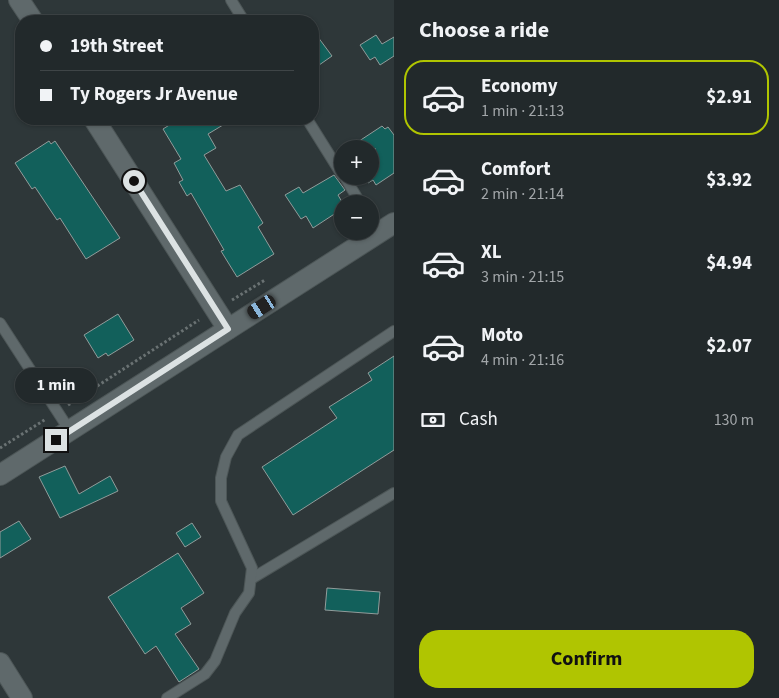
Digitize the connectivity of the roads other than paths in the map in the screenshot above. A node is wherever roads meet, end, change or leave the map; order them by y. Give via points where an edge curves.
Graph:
1 (19, 0) edge
2 (231, 0) edge
3 (29, 15) edge
4 (240, 15) edge
5 (98, 125) edge
6 (311, 125) edge
7 (334, 161) edge
8 (381, 224) edge
9 (0, 323) edge
10 (228, 329) junction
11 (394, 331) edge
12 (70, 431) junction
13 (0, 475) edge
14 (394, 493) edge
15 (250, 579) junction
16 (0, 663) edge
17 (22, 698) edge
18 (167, 698) edge

1 - 3 street
2 - 4 lane
5 - 10 street
6 - 7 lane
8 - 10 street
9 - 12 lane
10 - 12 street
11 - 15 lane via 238,435 226,457 221,478 221,501 252,568
12 - 13 street
14 - 15 lane
15 - 18 lane via 249,593 235,613 215,661 205,674
16 - 17 street

